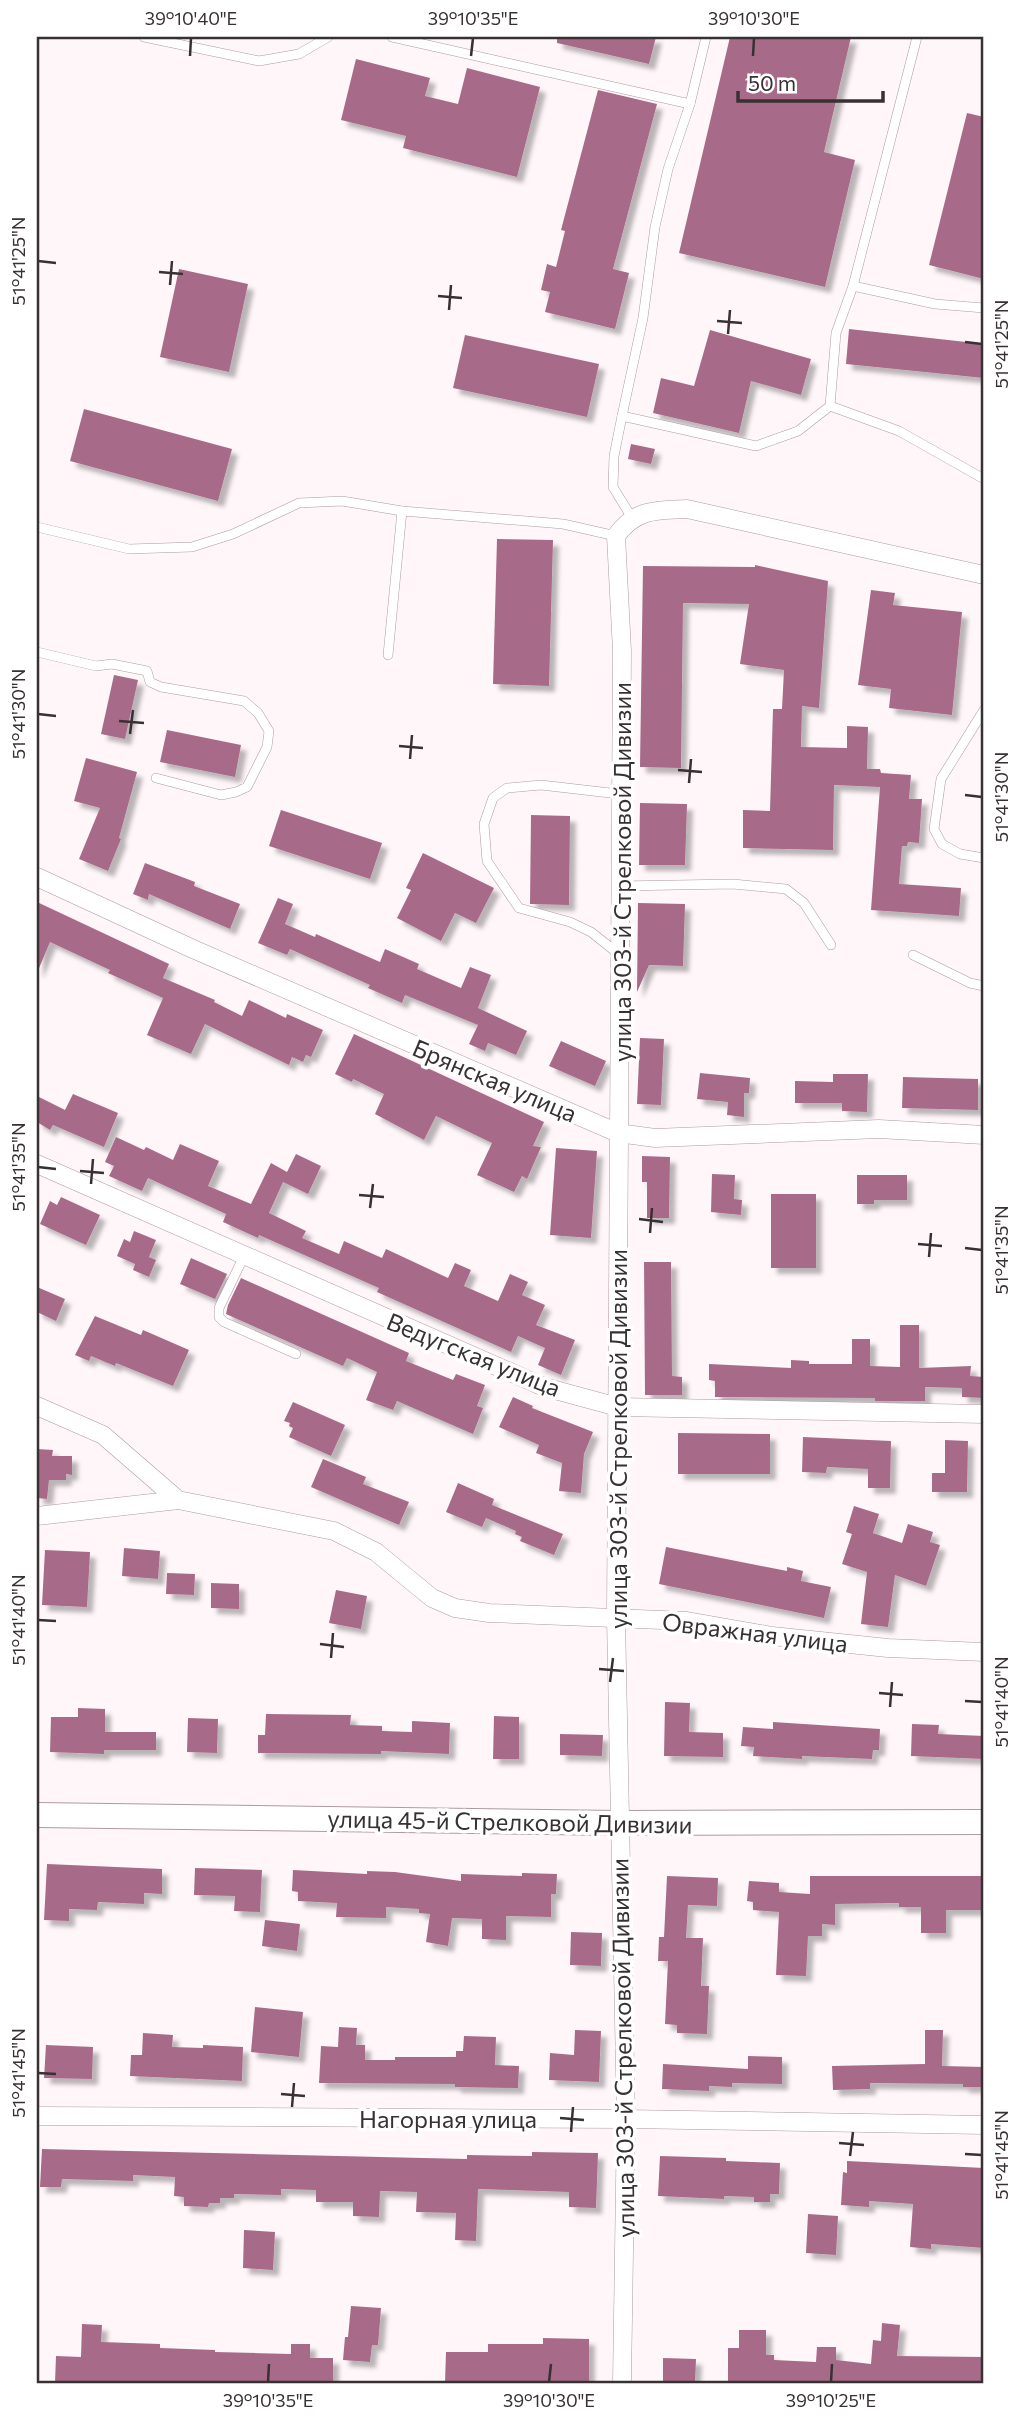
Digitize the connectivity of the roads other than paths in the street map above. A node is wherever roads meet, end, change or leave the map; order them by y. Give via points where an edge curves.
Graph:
1 (144, 37) edge
2 (328, 37) edge
3 (393, 37) edge
4 (706, 37) edge
5 (917, 37) edge
6 (690, 104) junction
7 (853, 286) junction
8 (984, 308) edge
9 (830, 406) junction
10 (622, 416) junction
11 (984, 479) edge
12 (402, 511) junction
13 (632, 518) junction
14 (37, 527) edge
15 (616, 536) junction
16 (984, 575) edge
17 (37, 652) edge
18 (388, 654) dead end
19 (984, 710) edge
20 (156, 778) dead end
21 (620, 794) junction
22 (984, 858) edge
23 (37, 877) edge
24 (619, 886) junction
25 (831, 945) dead end
26 (620, 955) junction
27 (913, 955) dead end
28 (984, 986) edge
29 (618, 1133) junction
30 (984, 1135) edge
31 (37, 1164) edge
32 (244, 1255) junction
33 (296, 1354) dead end
34 (37, 1406) edge
35 (618, 1407) junction
36 (984, 1415) edge
37 (178, 1500) junction
38 (37, 1516) edge
39 (616, 1618) junction
40 (984, 1652) edge
41 (37, 1815) edge
42 (984, 1822) edge
43 (619, 1823) junction
44 (37, 2116) edge
45 (626, 2119) junction
46 (984, 2124) edge
47 (622, 2383) edge

1 - 2 lane via 259,61 299,54
3 - 6 lane
4 - 6 lane
5 - 7 lane
6 - 10 lane via 655,227 643,318
7 - 8 lane via 934,304
7 - 9 lane via 836,333
9 - 10 lane via 798,430 756,446
9 - 11 lane via 899,430
10 - 13 lane via 613,487
12 - 14 lane via 342,501 299,503 233,534 192,547 129,549
12 - 15 lane via 563,524
12 - 18 lane
13 - 15 street
13 - 16 street via 655,510 687,509
15 - 21 street, улица 303-й Стрелковой Дивизии via 622,650
17 - 20 lane via 96,666 112,664 147,671 150,682 161,687 244,701 269,731 268,747 247,787 236,792 221,795
19 - 22 lane via 941,779 934,828 942,844 960,854
21 - 24 street, улица 303-й Стрелковой Дивизии
21 - 26 lane via 541,785 507,788 493,798 484,824 487,862 519,908 570,922
23 - 29 street, Брянская улица
24 - 25 lane via 733,884 786,889 804,903
24 - 26 street, улица 303-й Стрелковой Дивизии
26 - 29 street, улица 303-й Стрелковой Дивизии
27 - 28 lane
29 - 30 street, Брянская улица via 655,1138 879,1129
29 - 35 street, улица 303-й Стрелковой Дивизии
31 - 32 street, Ведугская улица
32 - 33 lane via 219,1317
32 - 35 street, Ведугская улица via 544,1387
34 - 37 street, Овражная улица via 103,1435
35 - 36 street, Ведугская улица
35 - 39 street, улица 303-й Стрелковой Дивизии
37 - 38 street
37 - 39 street, Овражная улица via 334,1531 376,1552 432,1598 455,1608 489,1614
39 - 40 street, Овражная улица via 687,1621 772,1636 888,1648
39 - 43 street, улица 303-й Стрелковой Дивизии
41 - 43 main road, улица 45-й Стрелковой Дивизии
42 - 43 main road, улица 45-й Стрелковой Дивизии
43 - 45 street, улица 303-й Стрелковой Дивизии
44 - 45 street, Нагорная улица
45 - 46 street, Нагорная улица
45 - 47 street, улица 303-й Стрелковой Дивизии

